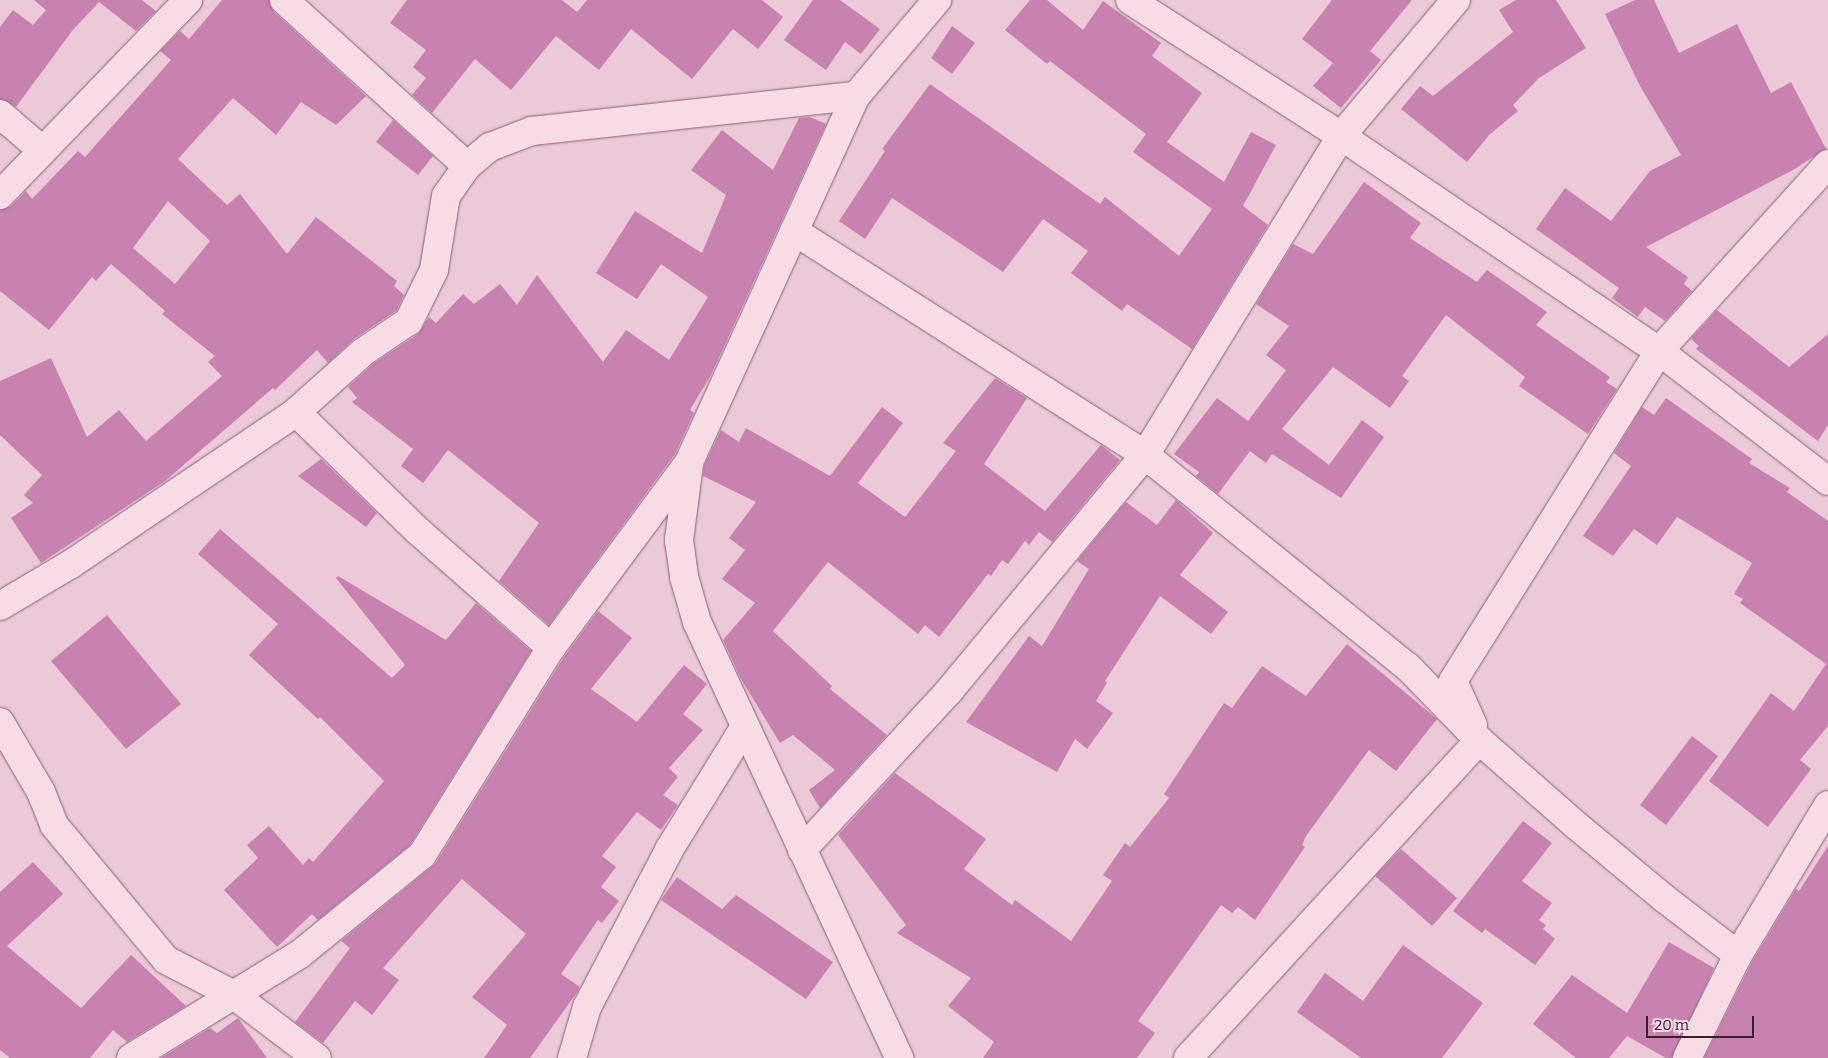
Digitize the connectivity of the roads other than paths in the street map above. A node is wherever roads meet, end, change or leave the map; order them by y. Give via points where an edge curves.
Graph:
1 (188, 0) edge
2 (284, 0) edge
3 (937, 0) edge
4 (1130, 0) edge
5 (1456, 0) edge
6 (856, 96) junction
7 (0, 114) edge
8 (1341, 136) junction
9 (42, 150) junction
10 (1828, 164) edge
11 (467, 166) junction
12 (0, 195) edge
13 (794, 230) junction
14 (1659, 350) junction
15 (296, 412) junction
16 (1144, 455) junction
17 (689, 462) junction
18 (1828, 482) edge
19 (639, 529) junction
20 (679, 540) junction
21 (0, 606) edge
22 (551, 648) junction
23 (0, 722) edge
24 (744, 728) junction
25 (1479, 740) junction
26 (1828, 805) edge
27 (802, 850) junction
28 (1738, 955) junction
29 (234, 995) junction
30 (131, 1058) edge
31 (317, 1058) edge
32 (572, 1058) edge
33 (899, 1058) edge
34 (1188, 1058) edge
35 (1687, 1058) edge

1 - 9 street
2 - 11 street
3 - 6 street
4 - 8 street
5 - 8 street
6 - 11 street via 532,131 490,147
6 - 13 street
7 - 9 street
8 - 14 street
8 - 16 street
9 - 12 street
10 - 14 street
11 - 15 street via 446,196 434,270 408,321 362,352
13 - 16 street
13 - 17 street
14 - 18 street
14 - 25 street via 1453,681
15 - 21 street via 71,564
15 - 22 street via 418,531
16 - 25 street via 1408,666
16 - 27 street via 949,691
17 - 19 street
17 - 20 street
19 - 20 street
19 - 22 street
20 - 24 street via 684,577 697,622
22 - 29 street via 422,855 300,954
23 - 29 street via 41,792 54,825 166,960
24 - 27 street
24 - 32 street via 669,850 587,1008
25 - 28 street via 1665,899
25 - 34 street
26 - 28 street
27 - 33 street
28 - 35 street
29 - 30 street
29 - 31 street

